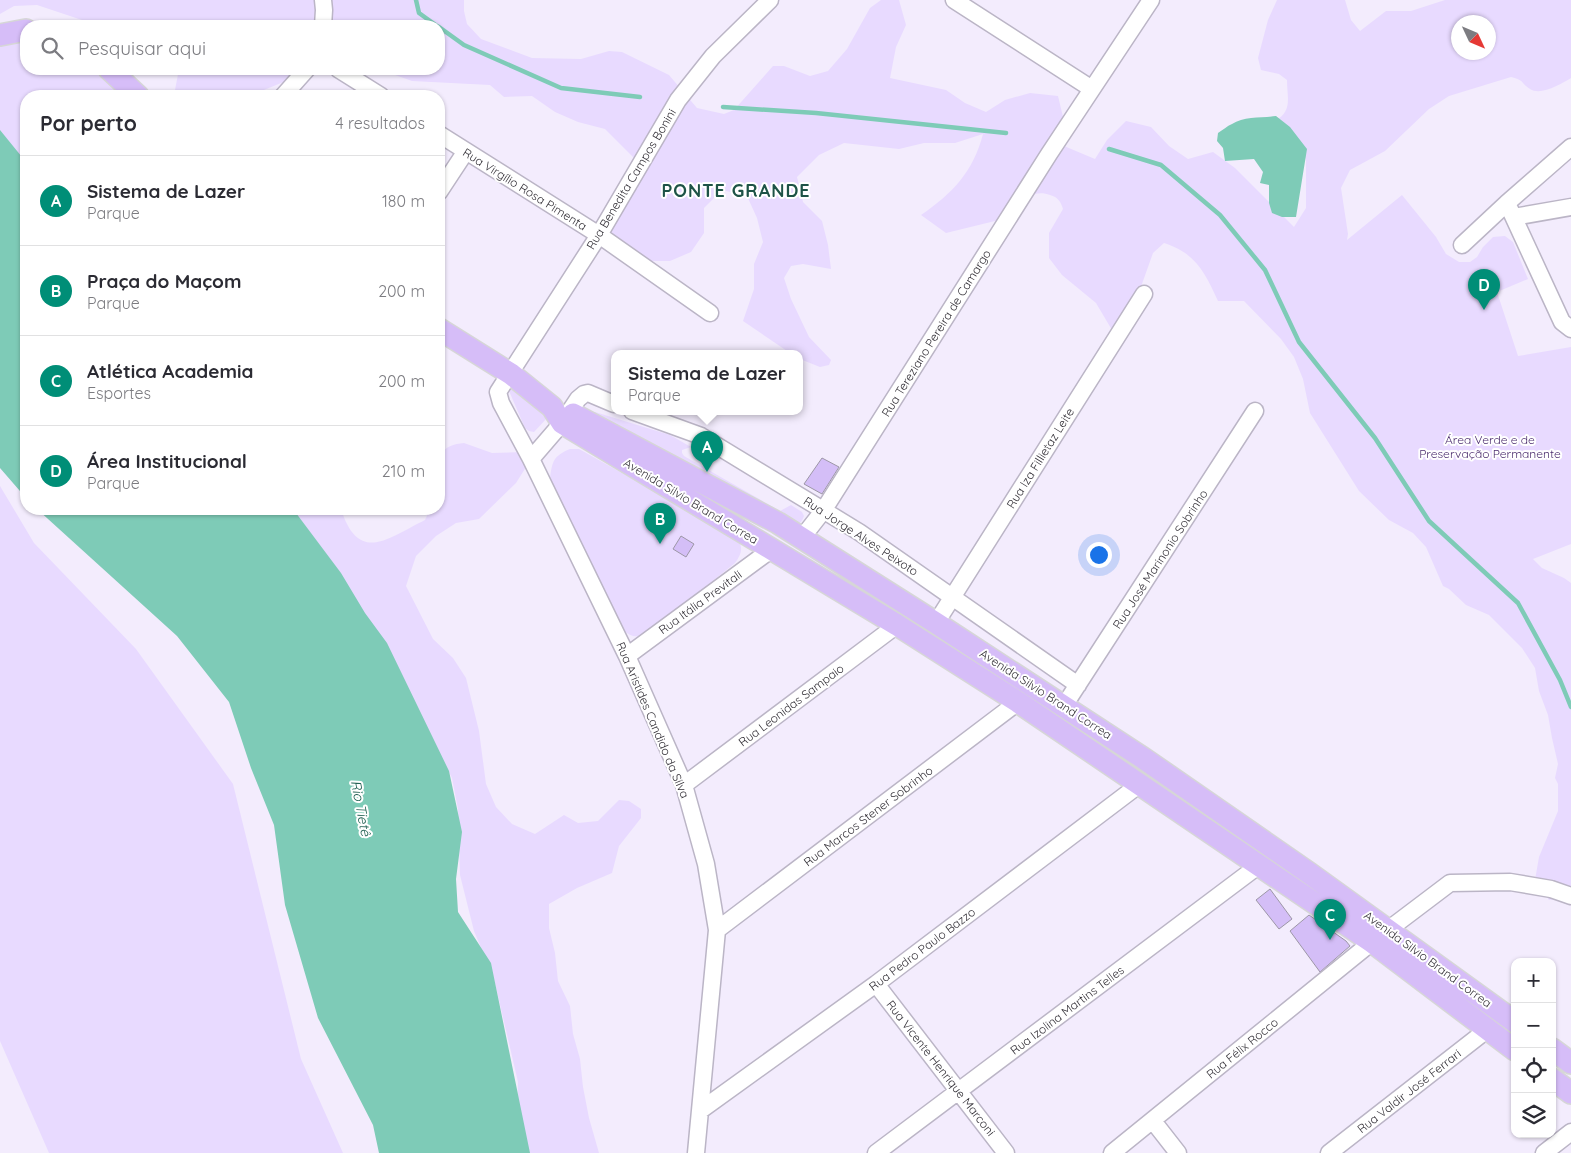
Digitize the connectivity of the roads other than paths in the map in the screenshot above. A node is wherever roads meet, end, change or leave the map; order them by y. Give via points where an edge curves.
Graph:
1 (323, 0) edge
2 (770, 0) edge
3 (954, 0) edge
4 (1151, 0) edge
5 (323, 20) edge
6 (20, 31) edge
7 (0, 34) edge
8 (115, 75) edge
9 (302, 75) edge
10 (347, 75) edge
11 (1092, 89) junction
12 (132, 90) edge
13 (288, 90) edge
14 (371, 90) edge
15 (445, 138) edge
16 (1571, 147) edge
17 (466, 151) junction
18 (445, 183) edge
19 (1571, 207) edge
20 (1511, 210) junction
21 (599, 235) junction
22 (1462, 245) dead end
23 (1144, 294) dead end
24 (710, 313) dead end
25 (1567, 326) edge
26 (445, 334) edge
27 (510, 374) junction
28 (611, 403) edge
29 (1255, 411) dead end
30 (561, 414) junction
31 (643, 415) edge
32 (531, 459) junction
33 (823, 511) junction
34 (801, 539) junction
35 (772, 549) junction
36 (952, 596) junction
37 (936, 622) junction
38 (897, 625) junction
39 (627, 656) junction
40 (1078, 684) junction
41 (1018, 702) junction
42 (1064, 706) junction
43 (1140, 784) junction
44 (684, 786) junction
45 (1258, 866) junction
46 (1571, 896) edge
47 (717, 930) junction
48 (1389, 930) junction
49 (1372, 942) junction
50 (876, 984) junction
51 (1511, 1019) edge
52 (1488, 1029) junction
53 (1512, 1048) edge
54 (1556, 1052) edge
55 (1571, 1063) edge
56 (1556, 1082) edge
57 (959, 1092) junction
58 (1571, 1093) edge
59 (701, 1110) junction
60 (1153, 1121) junction
61 (1571, 1132) edge
62 (696, 1153) edge
63 (876, 1153) edge
64 (1006, 1153) edge
65 (1112, 1153) edge
66 (1178, 1153) edge
67 (1330, 1153) edge
68 (1544, 1153) edge

1 - 5 street
2 - 21 street, Rua Benedita Campos Bonini via 713,56 678,100
3 - 11 street
4 - 11 street, Rua Tereziano Pereira de Camargo
6 - 7 main road
8 - 12 main road
9 - 13 street
10 - 14 street
11 - 33 street, Rua Tereziano Pereira de Camargo
15 - 17 street, Rua Virgílio Rosa Pimenta
16 - 20 street
17 - 18 street
17 - 21 street, Rua Virgílio Rosa Pimenta
19 - 20 street
20 - 22 street
20 - 25 street
21 - 24 street, Rua Virgílio Rosa Pimenta
21 - 27 street, Rua Benedita Campos Bonini
23 - 36 street, Rua Iza Fillietaz Leite
26 - 27 main road
27 - 30 main road
27 - 32 street, Rua Aristides Candido da Silva via 498,392
28 - 30 street via 588,393
29 - 40 street, Rua José Marinonio Sobrinho
30 - 32 street
30 - 34 main road, Avenida Silvio Brand Correa via 778,523
30 - 35 main road, Avenida Silvio Brand Correa
31 - 33 street, Rua Jorge Alves Peixoto via 701,436
32 - 39 street, Rua Aristides Candido da Silva
33 - 34 street, Rua Tereziano Pereira de Camargo
33 - 36 street, Rua Jorge Alves Peixoto
34 - 37 main road, Avenida Silvio Brand Correa
35 - 38 main road, Avenida Silvio Brand Correa
35 - 39 street, Rua Itália Previtali
36 - 37 street, Rua Iza Fillietaz Leite
36 - 40 street, Rua Jorge Alves Peixoto
37 - 42 main road, Avenida Silvio Brand Correa
38 - 41 main road, Avenida Silvio Brand Correa
38 - 44 street, Rua Leonidas Sampaio
39 - 44 street, Rua Aristides Candido da Silva
40 - 42 street, Rua José Marinonio Sobrinho
41 - 43 main road, Avenida Silvio Brand Correa
41 - 47 street, Rua Marcos Stener Sobrinho
42 - 48 main road, Avenida Silvio Brand Correa
43 - 45 main road, Avenida Silvio Brand Correa
43 - 50 street, Rua Pedro Paulo Bazzo
44 - 47 street, Rua Aristides Candido da Silva via 706,864
45 - 49 main road, Avenida Silvio Brand Correa
45 - 57 street, Rua Izolina Martins Telles
46 - 48 street, Rua Félix Rocco via 1551,888 1510,882 1450,883
47 - 59 street, Rua Aristides Candido da Silva
48 - 49 street, Rua Félix Rocco
48 - 51 main road, Avenida Silvio Brand Correa
49 - 52 main road, Avenida Silvio Brand Correa
49 - 60 street, Rua Félix Rocco
50 - 57 street, Rua Vicente Henrique Marconi
50 - 59 street, Rua Pedro Paulo Bazzo
52 - 53 main road, Avenida Silvio Brand Correa
52 - 67 street, Rua Valdir José Ferrari
54 - 55 main road
56 - 58 main road
57 - 63 street, Rua Izolina Martins Telles
57 - 64 street, Rua Vicente Henrique Marconi
59 - 62 street, Rua Aristides Candido da Silva
60 - 65 street, Rua Félix Rocco
60 - 66 street
61 - 68 street

